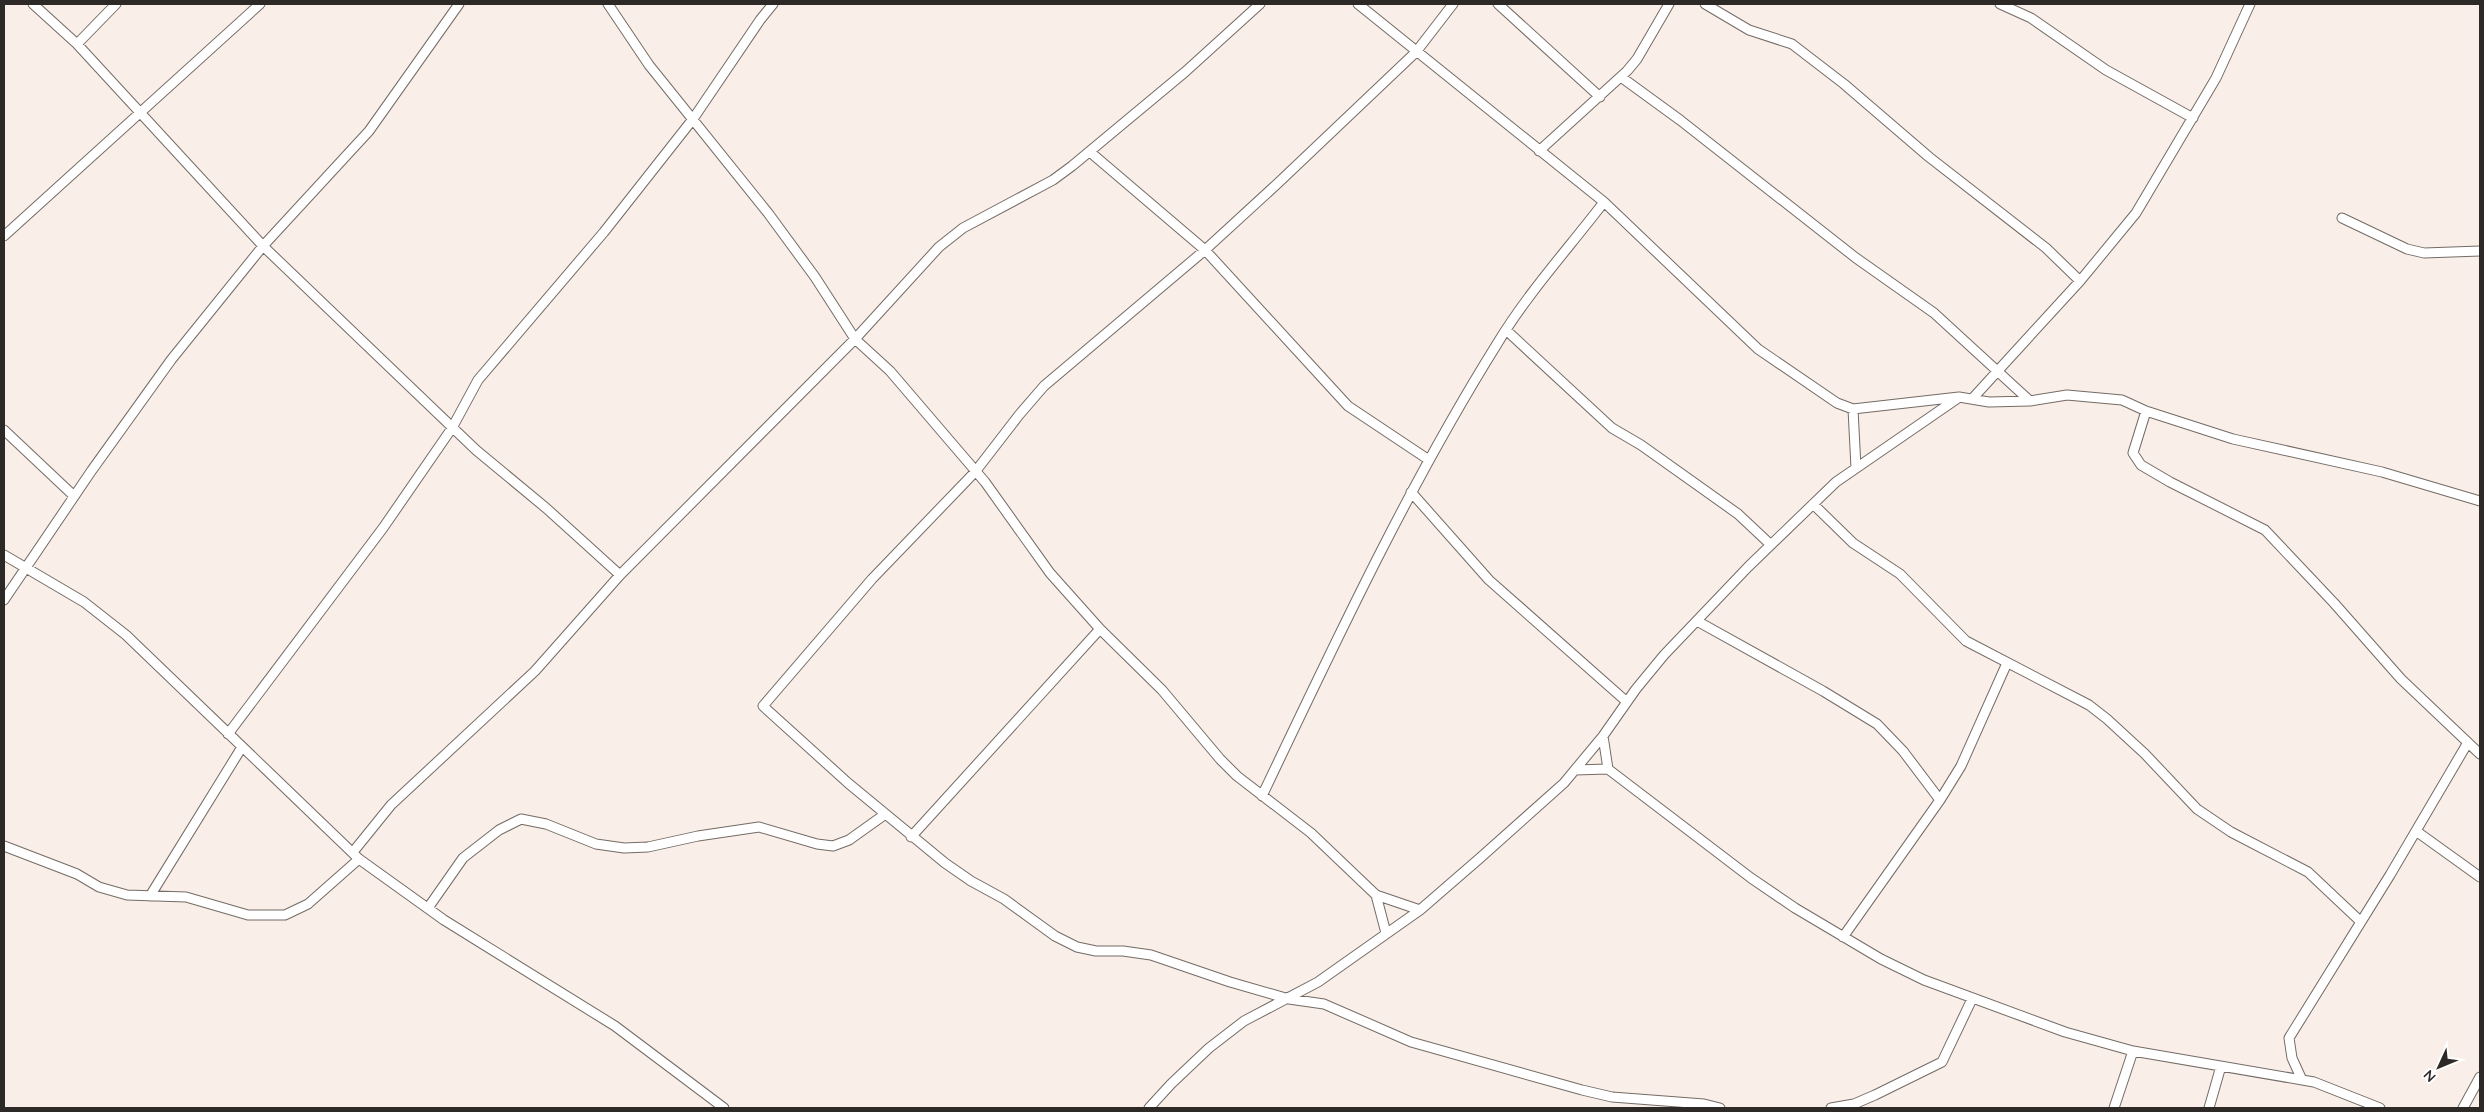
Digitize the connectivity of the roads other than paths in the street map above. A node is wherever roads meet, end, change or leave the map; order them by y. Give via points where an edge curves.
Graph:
1 (33, 4) edge
2 (116, 4) edge
3 (260, 4) edge
4 (459, 4) edge
5 (608, 4) edge
6 (773, 4) edge
7 (1260, 4) edge
8 (1358, 4) edge
9 (1454, 4) edge
10 (1498, 4) edge
11 (1669, 4) edge
12 (1705, 4) edge
13 (2000, 4) edge
14 (2250, 4) edge
15 (77, 44) junction
16 (1416, 52) junction
17 (1621, 77) junction
18 (1600, 96) junction
19 (140, 114) junction
20 (2193, 118) junction
21 (693, 120) junction
22 (1540, 151) junction
23 (1090, 152) junction
24 (1604, 202) junction
25 (2342, 218) dead end
26 (4, 236) edge
27 (262, 246) junction
28 (1205, 250) junction
29 (2480, 251) edge
30 (2080, 281) junction
31 (1506, 330) junction
32 (855, 339) junction
33 (1997, 370) junction
34 (1959, 397) junction
35 (1972, 399) junction
36 (2030, 401) junction
37 (1853, 409) junction
38 (2146, 411) junction
39 (452, 428) junction
40 (4, 430) edge
41 (1429, 460) junction
42 (1856, 468) junction
43 (975, 472) junction
44 (1412, 492) junction
45 (74, 496) junction
46 (2480, 502) edge
47 (1813, 504) junction
48 (1771, 545) junction
49 (4, 556) edge
50 (25, 567) junction
51 (620, 574) junction
52 (4, 600) edge
53 (1697, 621) junction
54 (1100, 630) junction
55 (2008, 663) junction
56 (1627, 702) junction
57 (228, 734) junction
58 (1603, 736) junction
59 (2467, 744) junction
60 (242, 746) junction
61 (2480, 754) edge
62 (1608, 769) junction
63 (1575, 770) junction
64 (1262, 796) junction
65 (1940, 800) junction
66 (884, 814) junction
67 (2416, 831) junction
68 (911, 837) junction
69 (4, 846) edge
70 (356, 855) junction
71 (2480, 876) edge
72 (1376, 895) junction
73 (150, 896) junction
74 (428, 908) junction
75 (1420, 910) junction
76 (2360, 921) junction
77 (1386, 933) junction
78 (1843, 937) junction
79 (1972, 998) junction
80 (1289, 999) junction
81 (2133, 1051) junction
82 (2220, 1066) junction
83 (2480, 1076) edge
84 (2302, 1080) junction
85 (724, 1108) edge
86 (1149, 1108) edge
87 (1720, 1108) edge
88 (1832, 1108) edge
89 (2114, 1108) edge
90 (2209, 1108) edge
91 (2380, 1108) edge
92 (2463, 1108) edge

1 - 15 street
2 - 15 street
3 - 19 street
4 - 27 street via 369,131
5 - 21 street
6 - 21 street
7 - 23 street
8 - 16 street
9 - 16 street
10 - 18 street
11 - 17 street via 1637,59
12 - 30 street via 1749,30 1792,44 1936,163 2046,248
13 - 20 street via 2031,18 2106,70
14 - 20 street via 2219,72
15 - 19 street
16 - 22 street
16 - 28 street
17 - 18 street
17 - 33 street via 1856,258 1934,313
18 - 22 street
19 - 26 street
19 - 27 street
20 - 30 street via 2136,213
21 - 32 street via 768,213
21 - 39 street via 604,232 496,356 478,380
22 - 24 street
23 - 28 street
23 - 32 street via 1053,180 963,228 939,247
24 - 31 street
24 - 37 street via 1758,349 1837,403
25 - 29 street via 2407,249 2424,253
27 - 39 street
27 - 45 street via 171,360
28 - 41 street via 1348,406
28 - 43 street via 1044,386
30 - 33 street
31 - 41 street
31 - 48 street via 1612,428 1738,514
32 - 43 street via 890,372
32 - 51 street
33 - 35 street
33 - 36 street
34 - 35 street
34 - 37 street
34 - 42 street
35 - 36 street
36 - 38 street via 2067,395 2106,398 2122,400
37 - 42 street
38 - 46 street via 2233,439 2382,472
38 - 59 street via 2133,453 2141,465 2265,530 2401,680
39 - 51 street
39 - 57 street via 383,528
40 - 45 street
41 - 44 street
42 - 47 street
43 - 54 street via 1050,573
43 - 66 street via 872,579 764,706
44 - 56 street via 1489,580
44 - 64 street
45 - 50 street
47 - 48 street
47 - 55 street via 1854,543 1900,574 1966,641
48 - 53 street
49 - 50 street
50 - 52 street
50 - 57 street via 84,602 126,635
51 - 70 street via 535,671 391,805
53 - 56 street via 1664,655
53 - 65 street via 1877,724 1903,751
54 - 64 street via 1162,690 1220,759
54 - 68 street
55 - 65 street via 1961,766
55 - 76 street via 2089,705 2145,754 2204,814 2231,832 2308,872
56 - 58 street
57 - 60 street
58 - 62 street
58 - 63 street
59 - 61 street
59 - 67 street
60 - 70 street
60 - 73 street
62 - 63 street
62 - 78 street via 1751,878
63 - 75 street via 1564,784
64 - 72 street via 1311,833
65 - 78 street
66 - 68 street
66 - 74 street via 849,840 834,846 759,826 648,847 624,848 596,844 546,824 521,819 498,830 463,858
67 - 71 street
67 - 76 street
68 - 80 street via 971,882 1004,899 1055,936 1077,947 1151,955
69 - 73 street via 77,874 99,887 127,895
70 - 73 street via 308,904 284,915 248,915 186,897
70 - 74 street
72 - 75 street
72 - 77 street
74 - 85 street via 615,1026
75 - 77 street
76 - 84 street via 2290,1038 2292,1058
77 - 80 street
78 - 79 street via 1881,960
79 - 81 street via 2065,1032
79 - 88 street via 1942,1062 1875,1096
80 - 86 street via 1244,1021 1170,1084
80 - 87 street via 1324,1004 1411,1042 1582,1090 1612,1097
81 - 82 street
81 - 89 street
82 - 84 street
82 - 90 street
83 - 92 street
84 - 91 street

